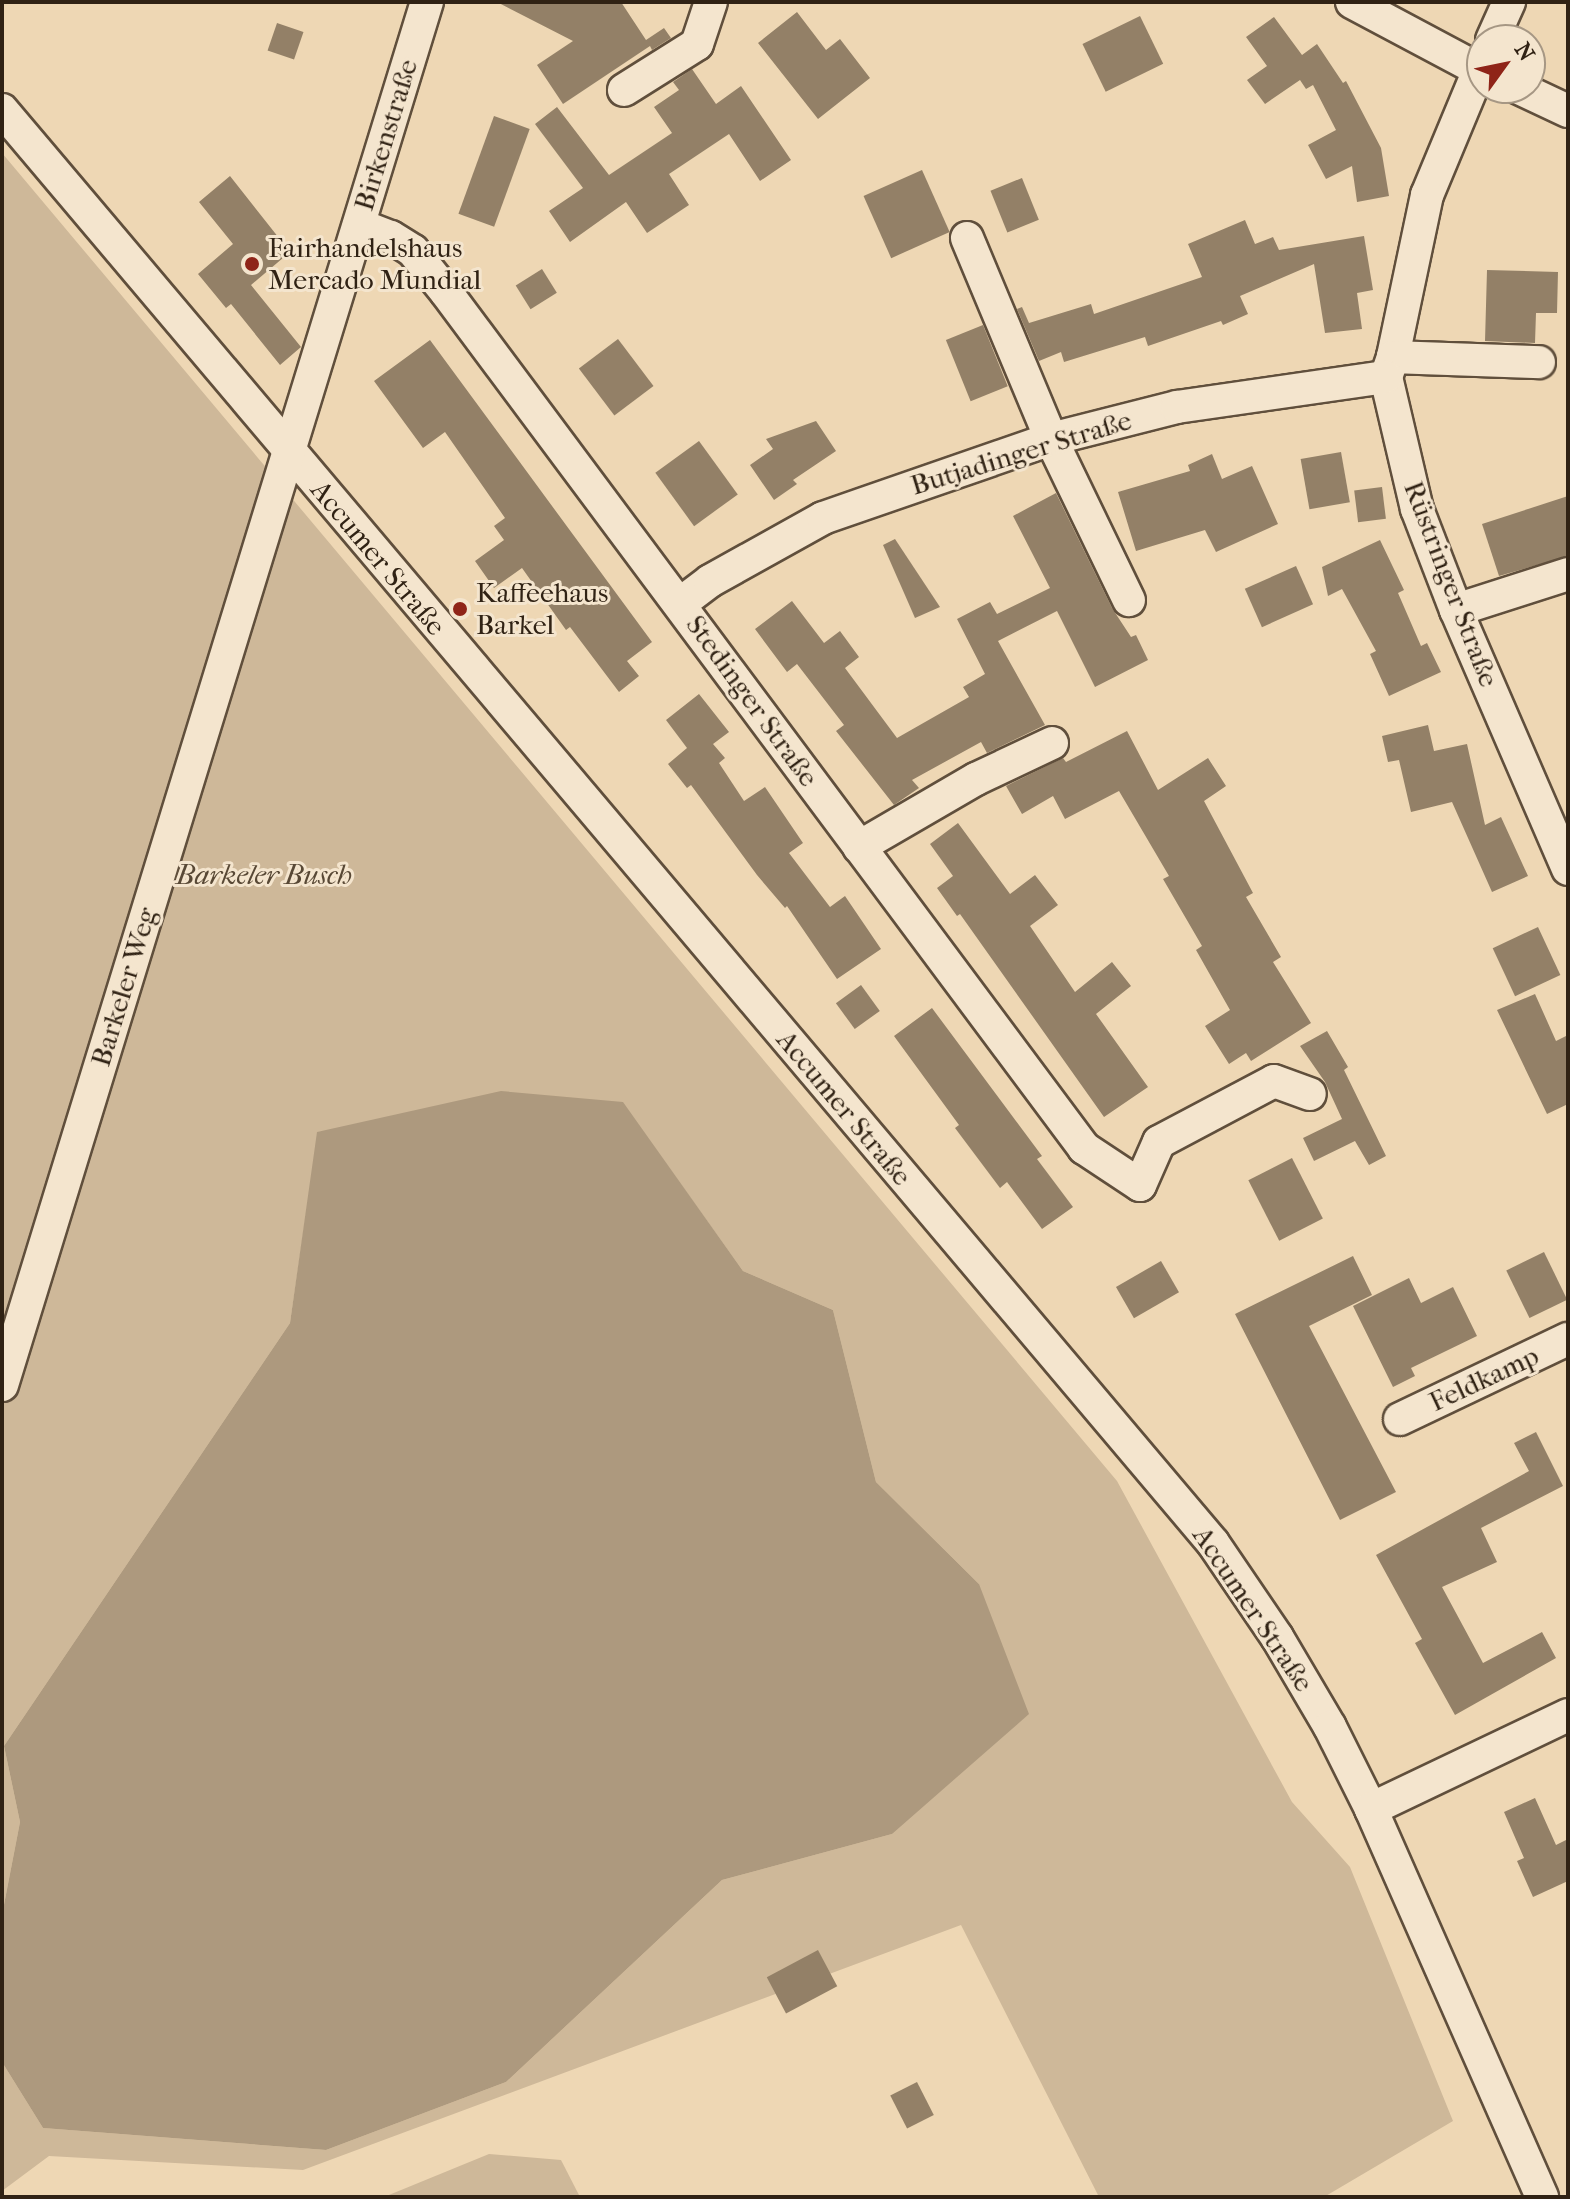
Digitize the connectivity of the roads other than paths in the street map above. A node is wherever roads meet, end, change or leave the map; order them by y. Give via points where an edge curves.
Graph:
1 (427, 2) edge
2 (711, 2) edge
3 (1352, 2) edge
4 (1509, 2) edge
5 (1499, 24) edge
6 (1466, 60) edge
7 (624, 90) dead end
8 (1546, 101) edge
9 (1466, 103) edge
10 (2, 110) edge
11 (1568, 111) edge
12 (359, 225) junction
13 (967, 238) dead end
14 (1539, 362) dead end
15 (1389, 367) junction
16 (1051, 439) junction
17 (288, 451) junction
18 (1568, 574) edge
19 (1129, 600) dead end
20 (681, 603) junction
21 (1456, 610) junction
22 (1052, 743) dead end
23 (859, 847) junction
24 (1565, 854) edge
25 (1310, 1094) dead end
26 (1568, 1339) edge
27 (2, 1385) edge
28 (1400, 1419) dead end
29 (1568, 1715) edge
30 (1371, 1809) junction
31 (1542, 2197) edge

1 - 12 street, Birkenstraße
2 - 7 street via 697,44
3 - 6 street
4 - 5 street
8 - 11 street
9 - 15 street, Rüstringer Straße via 1427,195
10 - 17 street, Accumer Straße
12 - 17 street, Birkenstraße
12 - 20 street, Stedinger Straße via 413,251
13 - 16 street
14 - 15 street, Butjadinger Straße
15 - 16 street, Butjadinger Straße via 1177,407
15 - 21 street, Rüstringer Straße via 1417,509
16 - 19 street
16 - 20 street, Butjadinger Straße via 823,518
17 - 27 street, Barkeler Weg
17 - 30 street, Accumer Straße via 1213,1543 1277,1637
18 - 21 street
20 - 23 street, Stedinger Straße
21 - 24 street, Rüstringer Straße
22 - 23 street via 976,779
23 - 25 street, Stedinger Straße via 1084,1148 1140,1185 1159,1142 1171,1135 1274,1081
26 - 28 street, Feldkamp
29 - 30 street
30 - 31 street, Accumer Straße

